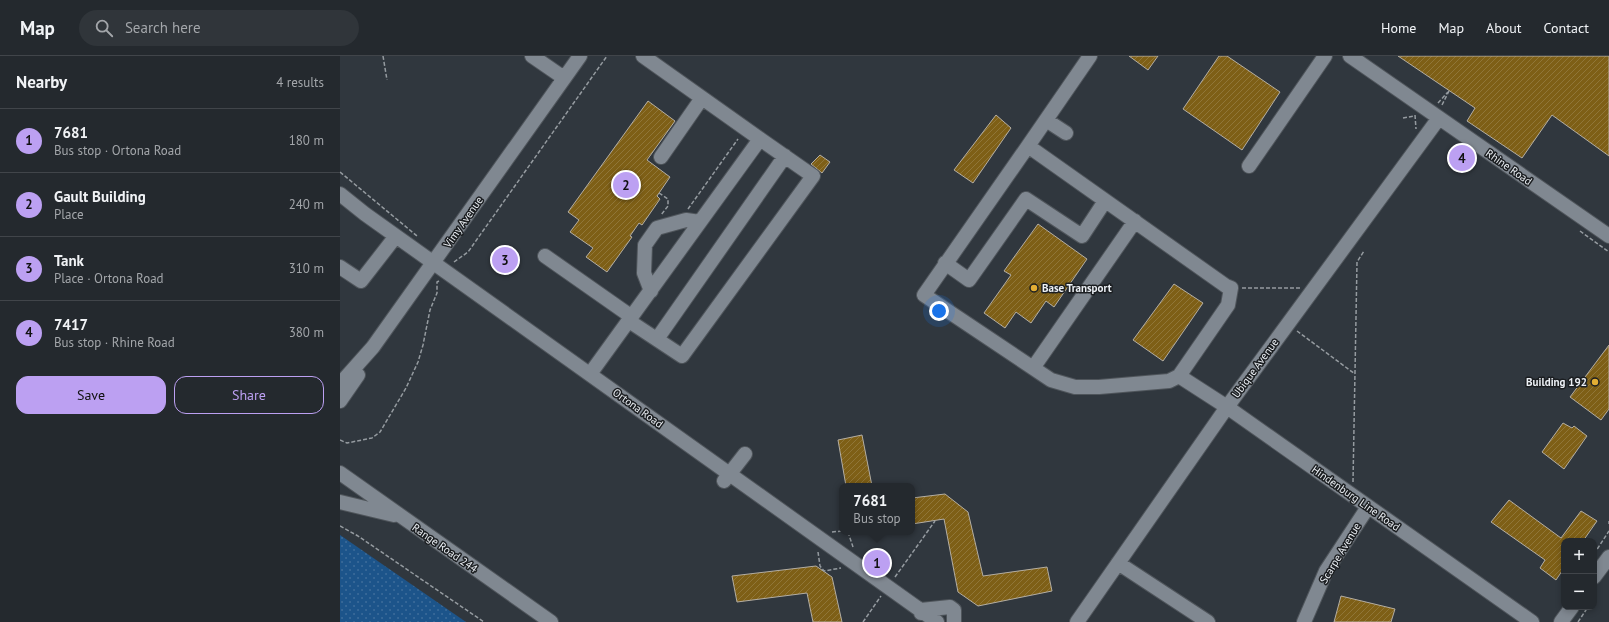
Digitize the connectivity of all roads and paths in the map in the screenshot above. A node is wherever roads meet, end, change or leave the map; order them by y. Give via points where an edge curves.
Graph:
1 (383, 56) edge
2 (532, 56) edge
3 (580, 56) edge
4 (607, 56) edge
5 (643, 56) edge
6 (1090, 56) edge
7 (1325, 56) edge
8 (1350, 56) edge
9 (564, 78) junction
10 (387, 80) dead end
11 (1449, 91) dead end
12 (702, 98) junction
13 (1415, 115) dead end
14 (1439, 118) junction
15 (1046, 120) junction
16 (1066, 133) dead end
17 (741, 134) dead end
18 (1412, 135) dead end
19 (760, 139) junction
20 (1028, 146) junction
21 (661, 156) dead end
22 (785, 156) junction
23 (1248, 166) dead end
24 (340, 172) edge
25 (659, 193) dead end
26 (340, 194) edge
27 (1106, 201) junction
28 (687, 209) dead end
29 (659, 217) dead end
30 (700, 222) junction
31 (1135, 222) junction
32 (396, 236) junction
33 (1609, 236) edge
34 (418, 237) dead end
35 (1364, 251) dead end
36 (545, 256) dead end
37 (434, 263) junction
38 (945, 263) junction
39 (340, 267) edge
40 (446, 271) junction
41 (1231, 288) junction
42 (1303, 288) dead end
43 (651, 291) junction
44 (631, 319) junction
45 (1294, 329) dead end
46 (657, 339) junction
47 (374, 347) junction
48 (1033, 368) junction
49 (590, 374) junction
50 (1355, 374) junction
51 (1179, 376) junction
52 (340, 384) edge
53 (340, 401) edge
54 (1227, 407) junction
55 (340, 440) edge
56 (745, 454) dead end
57 (340, 473) edge
58 (727, 478) junction
59 (1352, 495) junction
60 (340, 502) edge
61 (1368, 507) junction
62 (401, 516) junction
63 (935, 520) dead end
64 (1609, 521) edge
65 (1609, 524) edge
66 (340, 526) edge
67 (1609, 531) edge
68 (1597, 549) edge
69 (1609, 557) edge
70 (1118, 563) junction
71 (1596, 574) edge
72 (892, 581) dead end
73 (883, 594) dead end
74 (1570, 610) edge
75 (1586, 610) edge
76 (922, 616) edge
77 (484, 622) edge
78 (551, 622) edge
79 (863, 622) edge
80 (937, 622) edge
81 (954, 622) edge
82 (1077, 622) edge
83 (1208, 622) edge
84 (1304, 622) edge
85 (1532, 622) edge
86 (1561, 622) edge
87 (1578, 622) edge

1 - 10 path
2 - 9 street
3 - 9 street, Vimy Avenue
4 - 40 path via 468,252 451,264
5 - 12 street
6 - 15 street
7 - 23 street
8 - 14 street, Rhine Road
9 - 37 street, Vimy Avenue
11 - 14 path
12 - 19 street
12 - 21 street
13 - 18 path via 1416,128
14 - 33 street, Rhine Road
14 - 54 street, Ubique Avenue
15 - 16 street
15 - 20 street
17 - 28 path
19 - 22 street
19 - 30 street
20 - 27 street
20 - 38 street
22 - 46 street
22 - 46 street via 813,176 682,356
24 - 34 path
25 - 29 path via 668,199 668,206
26 - 32 street, Ortona Road
27 - 31 street
27 - 38 street via 1082,236 1026,198 969,280
30 - 43 street
30 - 43 street via 686,220 657,228 645,245 644,273
31 - 41 street
31 - 48 street
32 - 37 street, Ortona Road
32 - 39 street via 361,281
35 - 50 path via 1357,262
36 - 44 street
37 - 40 street, Ortona Road
37 - 47 street, Vimy Avenue
38 - 48 street via 924,295
40 - 49 street, Ortona Road
40 - 55 path via 437,282 437,293 430,310 418,362 380,432 372,438 347,443
41 - 42 path
41 - 51 street via 1228,305
43 - 44 street
44 - 46 street
44 - 49 street
45 - 50 path
47 - 52 street, Vimy Avenue
47 - 53 street
48 - 51 street via 1052,380 1075,387 1169,381
49 - 58 street, Ortona Road
50 - 59 path
51 - 54 street, Hindenburg Line Road
54 - 59 street, Hindenburg Line Road
54 - 70 street, Ubique Avenue
56 - 58 street
57 - 62 street, Range Road 244
58 - 76 street, Ortona Road
59 - 61 street, Hindenburg Line Road
60 - 62 street
61 - 84 street, Scarpe Avenue via 1326,571
61 - 85 street, Hindenburg Line Road
62 - 78 street, Range Road 244
63 - 72 path
64 - 65 path
66 - 77 path
67 - 68 path
69 - 71 street
70 - 82 street, Ubique Avenue
70 - 83 street
73 - 79 path
74 - 86 street
75 - 87 path
76 - 80 street, Ortona Road
76 - 81 street via 950,608 954,610

